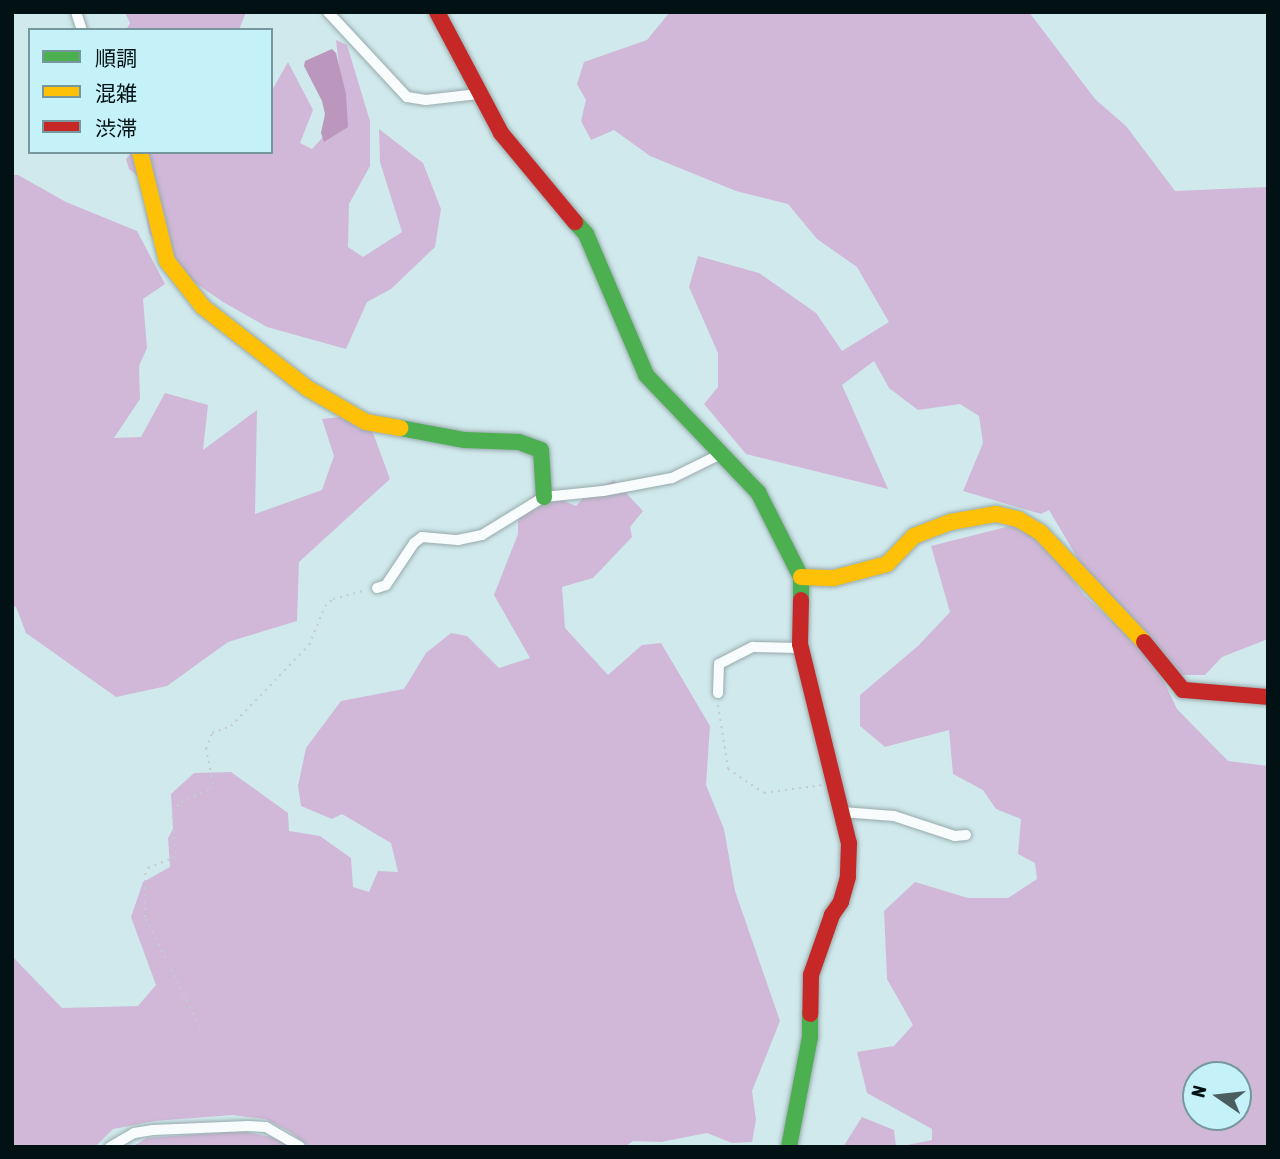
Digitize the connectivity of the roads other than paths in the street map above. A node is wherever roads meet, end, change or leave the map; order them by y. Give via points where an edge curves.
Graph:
1 (328, 12) edge
2 (437, 12) edge
3 (478, 94) junction
4 (141, 154) edge
5 (722, 454) junction
6 (544, 496) junction
7 (801, 577) junction
8 (377, 588) road end
9 (800, 648) junction
10 (718, 693) road end
11 (1268, 697) edge
12 (842, 812) junction
13 (966, 835) dead end
14 (110, 1147) edge
15 (300, 1147) edge
16 (789, 1147) edge

1 - 3 street via 407,97 426,100
2 - 3 street
3 - 5 street via 501,133 586,234 646,375
4 - 6 street via 167,261 203,307 307,388 366,422 465,440 519,442 541,450
5 - 6 street via 672,478
5 - 7 street via 758,492
6 - 8 street via 482,535 458,540 422,537 386,585
7 - 9 street
7 - 11 street via 834,578 887,564 914,536 962,518 996,514 1018,519 1040,532 1130,626 1183,690
9 - 10 street via 753,647 719,664
9 - 12 street
12 - 13 street via 894,816 956,836
12 - 16 street via 849,842 848,877 811,975 810,1037
14 - 15 street via 134,1133 153,1130 248,1126 266,1127

